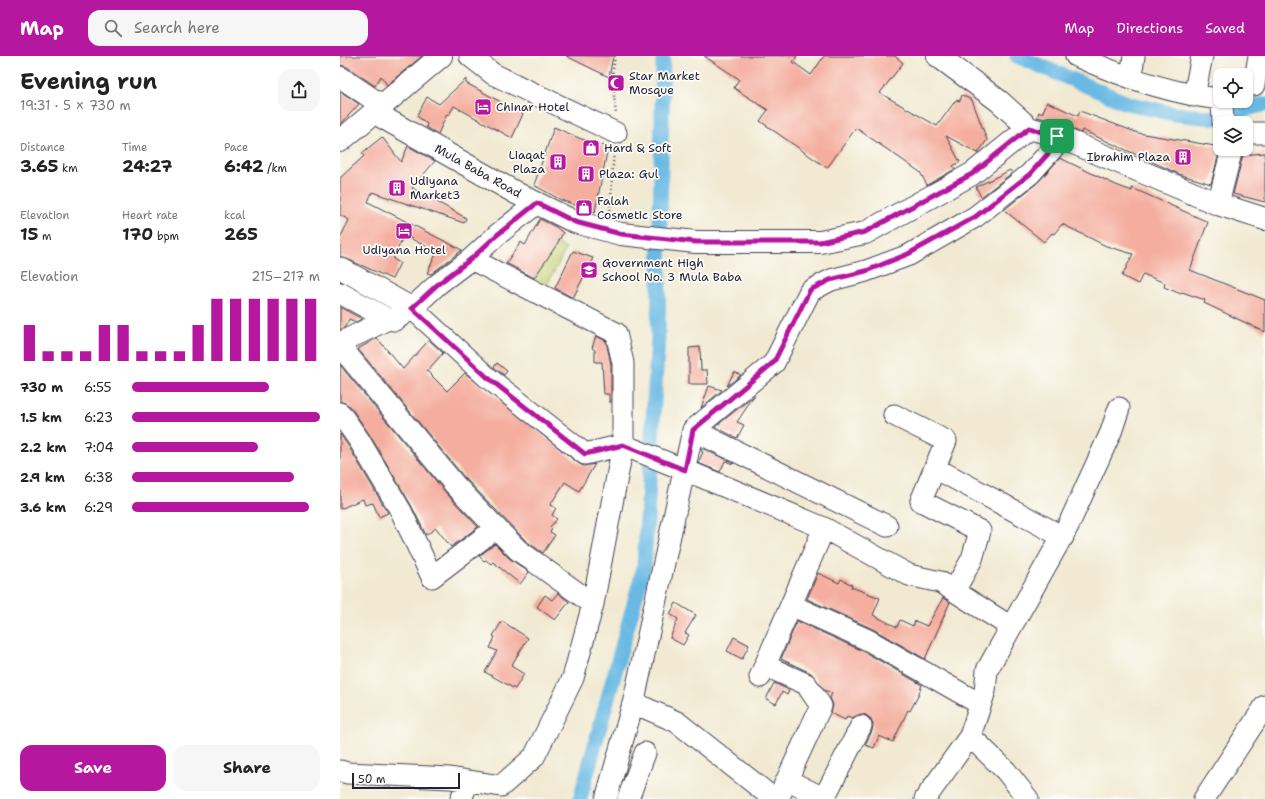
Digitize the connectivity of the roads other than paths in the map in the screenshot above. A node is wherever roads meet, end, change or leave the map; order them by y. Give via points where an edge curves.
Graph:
1 (441, 56) edge
2 (470, 56) edge
3 (938, 56) edge
4 (1076, 56) edge
5 (1134, 56) edge
6 (1202, 56) edge
7 (1259, 56) edge
8 (340, 77) edge
9 (1131, 77) junction
10 (1255, 84) edge
11 (1194, 96) junction
12 (1213, 103) edge
13 (379, 109) junction
14 (1029, 128) junction
15 (616, 133) dead end
16 (1253, 133) edge
17 (1265, 133) edge
18 (1062, 137) junction
19 (340, 141) edge
20 (1230, 156) edge
21 (1218, 202) junction
22 (537, 203) junction
23 (1265, 216) edge
24 (1265, 219) edge
25 (471, 259) junction
26 (340, 268) edge
27 (340, 294) edge
28 (412, 308) junction
29 (388, 319) junction
30 (340, 345) edge
31 (1119, 408) dead end
32 (340, 413) edge
33 (894, 415) dead end
34 (693, 430) junction
35 (623, 445) junction
36 (935, 468) junction
37 (685, 470) junction
38 (887, 526) dead end
39 (496, 528) junction
40 (824, 528) junction
41 (1063, 536) junction
42 (954, 591) junction
43 (594, 604) junction
44 (791, 605) junction
45 (1011, 627) junction
46 (634, 700) junction
47 (980, 704) junction
48 (1265, 706) edge
49 (861, 726) dead end
50 (970, 736) junction
51 (645, 753) dead end
52 (340, 770) edge
53 (787, 780) junction
54 (465, 790) edge
55 (505, 792) edge
56 (606, 799) edge
57 (628, 799) edge
58 (774, 799) edge
59 (778, 799) edge
60 (824, 799) edge
61 (925, 799) edge
62 (1024, 799) edge
63 (1028, 799) edge
64 (1204, 799) edge

1 - 13 main road
2 - 15 street via 493,74
3 - 14 main road via 999,101
4 - 9 street
5 - 9 street
6 - 11 street
7 - 10 street
8 - 13 street
9 - 11 street
11 - 12 street
13 - 19 main road
13 - 22 main road, Mula Baba Road
14 - 18 main road
14 - 22 main road, Mula Baba Road via 972,174 865,232 820,242 696,242 621,234 575,222
16 - 17 street
18 - 21 main road
18 - 34 street via 1030,174 975,217 908,254 866,271 830,280 810,290 774,362
20 - 21 street
21 - 23 main road
21 - 24 main road
22 - 25 street
25 - 28 street
25 - 35 street via 616,333 623,363
26 - 28 street
27 - 29 street
28 - 29 street via 395,320
28 - 35 street via 487,377 585,454
29 - 30 street
30 - 39 street via 455,485
31 - 41 street via 1111,432
32 - 39 street via 359,440 401,512 432,577
33 - 36 street via 946,441
34 - 37 street
34 - 38 street
35 - 37 street
35 - 43 street
36 - 41 street
36 - 42 street via 921,501 980,531 972,559
37 - 40 street
37 - 46 street
39 - 43 street via 518,550
40 - 42 street via 909,574 940,582
40 - 44 street
41 - 45 street
42 - 45 street
43 - 55 street via 573,678 534,757
44 - 47 street via 868,640
44 - 53 street via 763,671 806,684 821,706
45 - 47 street via 987,670 985,691
46 - 56 street
46 - 58 street via 677,722
47 - 50 street
48 - 64 street
49 - 60 street
50 - 61 street
50 - 62 street
50 - 63 street via 1006,771
51 - 57 street
52 - 54 street via 348,773 450,778
53 - 59 street
53 - 60 street
54 - 55 street

